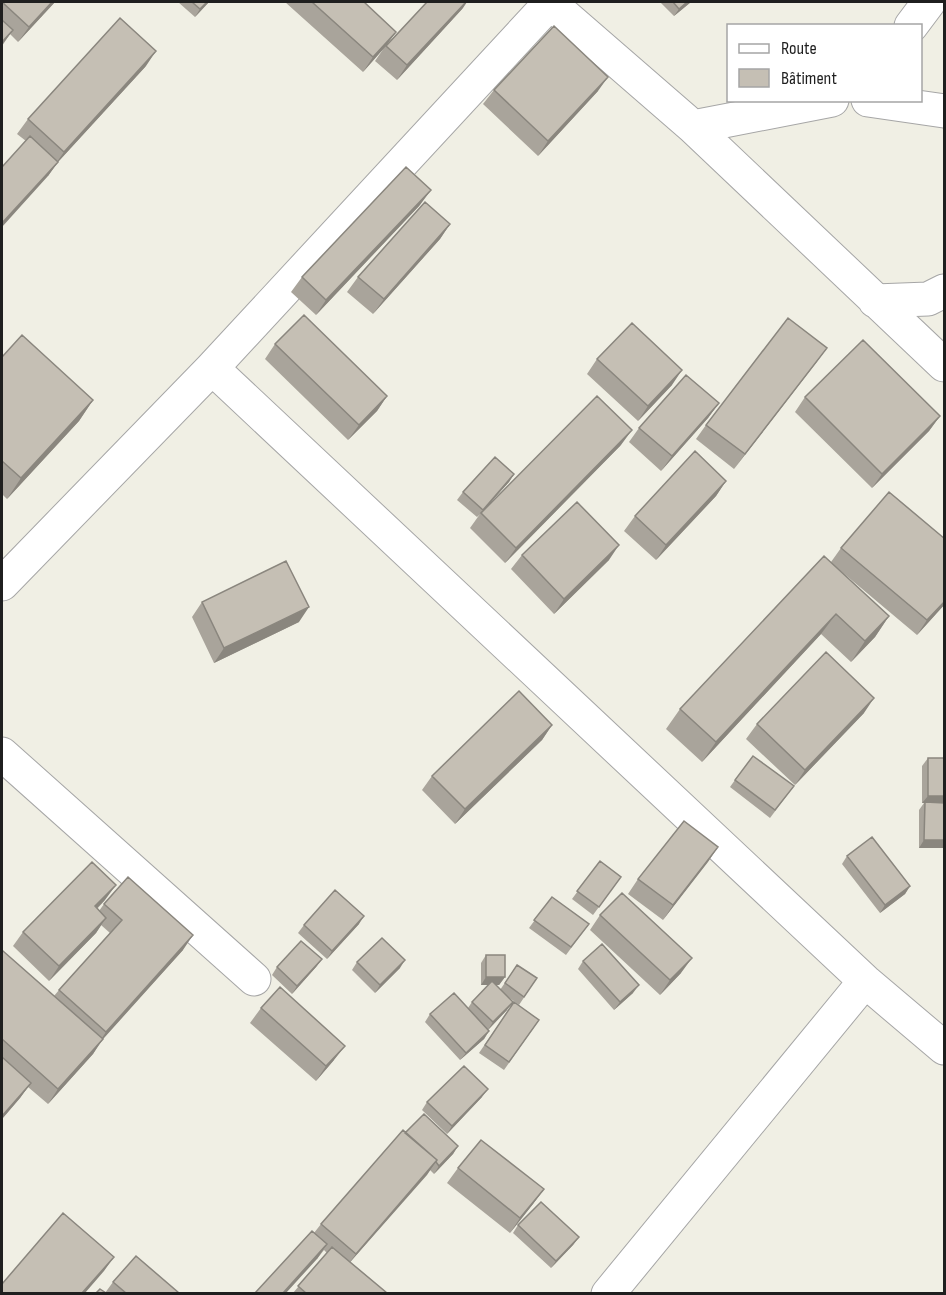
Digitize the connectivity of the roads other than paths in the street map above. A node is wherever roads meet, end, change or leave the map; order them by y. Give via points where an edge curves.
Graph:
1 (549, 2) edge
2 (929, 2) edge
3 (912, 24) edge
4 (822, 102) edge
5 (882, 102) edge
6 (945, 111) edge
7 (693, 127) junction
8 (945, 291) edge
9 (875, 301) junction
10 (945, 365) edge
11 (212, 368) junction
12 (2, 584) edge
13 (2, 754) edge
14 (254, 979) dead end
15 (865, 981) junction
16 (945, 1048) edge
17 (608, 1293) edge

1 - 7 street
1 - 11 street
2 - 3 street
4 - 7 street
5 - 6 street
7 - 9 street
8 - 9 street via 928,299
9 - 10 street
11 - 12 street
11 - 15 street
13 - 14 street
15 - 16 street
15 - 17 street

